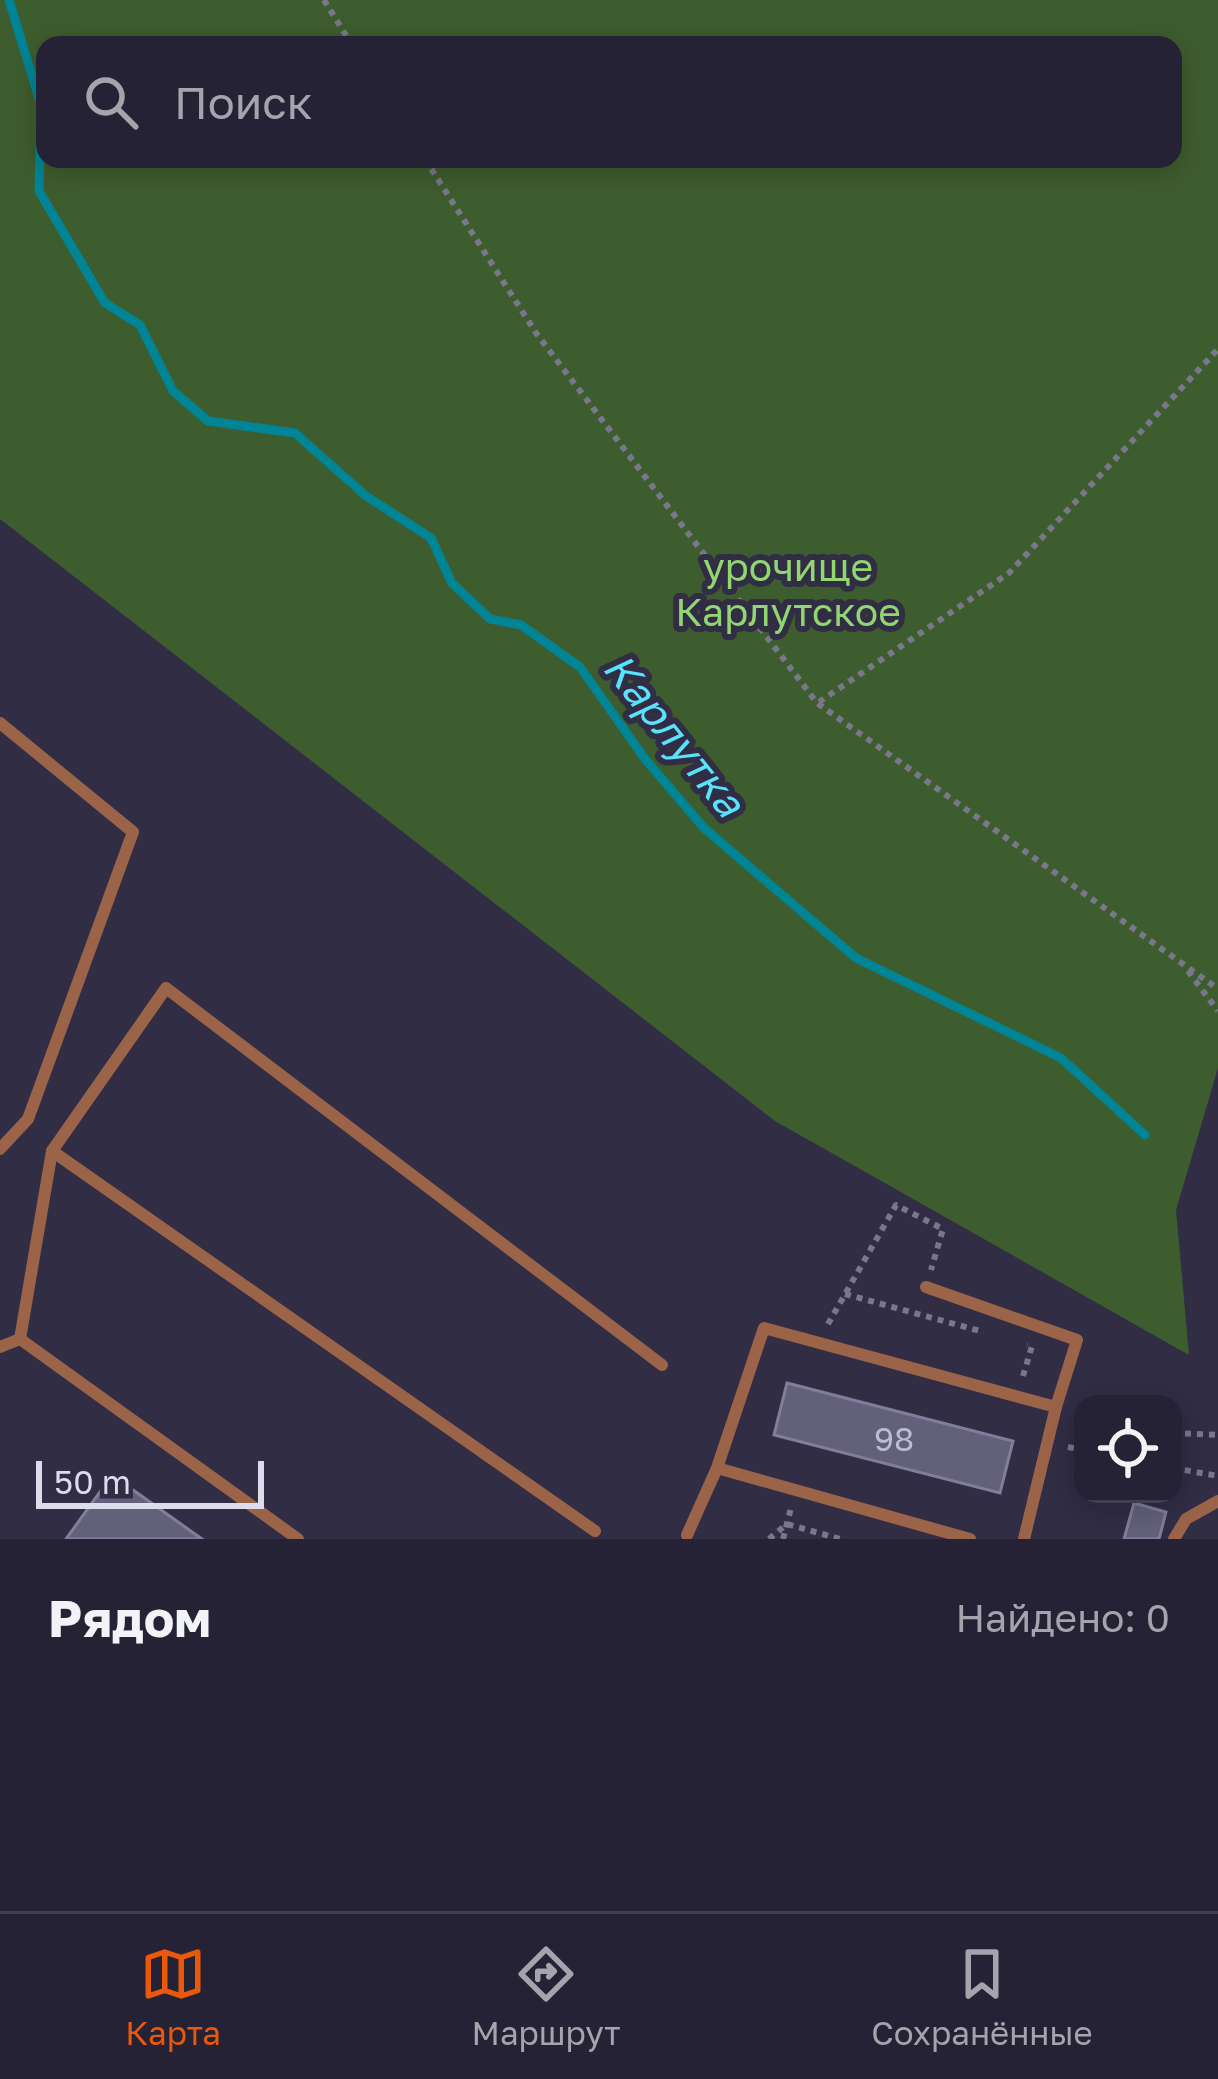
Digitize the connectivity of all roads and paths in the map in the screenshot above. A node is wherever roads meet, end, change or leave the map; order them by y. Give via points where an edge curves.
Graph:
1 (324, 0) edge
2 (346, 36) edge
3 (431, 168) edge
4 (1218, 349) edge
5 (817, 703) junction
6 (0, 723) edge
7 (1184, 965) junction
8 (1218, 989) edge
9 (1218, 1011) edge
10 (0, 1149) edge
11 (52, 1151) junction
12 (943, 1229) dead end
13 (926, 1287) dead end
14 (845, 1294) junction
15 (986, 1333) dead end
16 (20, 1340) junction
17 (1009, 1340) dead end
18 (817, 1342) junction
19 (0, 1347) edge
20 (662, 1365) dead end
21 (1017, 1396) junction
22 (1056, 1407) junction
23 (1182, 1433) edge
24 (1218, 1435) edge
25 (717, 1468) junction
26 (1182, 1470) edge
27 (1218, 1477) edge
28 (795, 1490) junction
29 (1218, 1501) edge
30 (787, 1524) junction
31 (596, 1532) dead end
32 (690, 1538) edge
33 (298, 1539) edge
34 (769, 1539) edge
35 (783, 1539) edge
36 (840, 1539) edge
37 (970, 1539) edge
38 (1024, 1539) edge
39 (1174, 1539) edge

1 - 2 path
3 - 5 path via 536,333
4 - 5 path via 1009,573
5 - 7 path
6 - 10 lane via 133,832 28,1118
7 - 8 path
7 - 9 path
11 - 16 lane
11 - 20 lane via 166,988
11 - 31 lane
12 - 14 path via 896,1205
13 - 22 lane via 1077,1340
14 - 15 path
14 - 18 path
16 - 19 lane
16 - 33 lane
17 - 21 path via 1032,1346
18 - 21 lane
18 - 25 lane via 764,1328
21 - 22 lane
22 - 38 lane
23 - 24 path
25 - 28 lane
25 - 32 lane
26 - 27 path
28 - 30 path
28 - 37 lane
29 - 39 lane via 1186,1519
30 - 34 path
30 - 35 path
30 - 36 path

